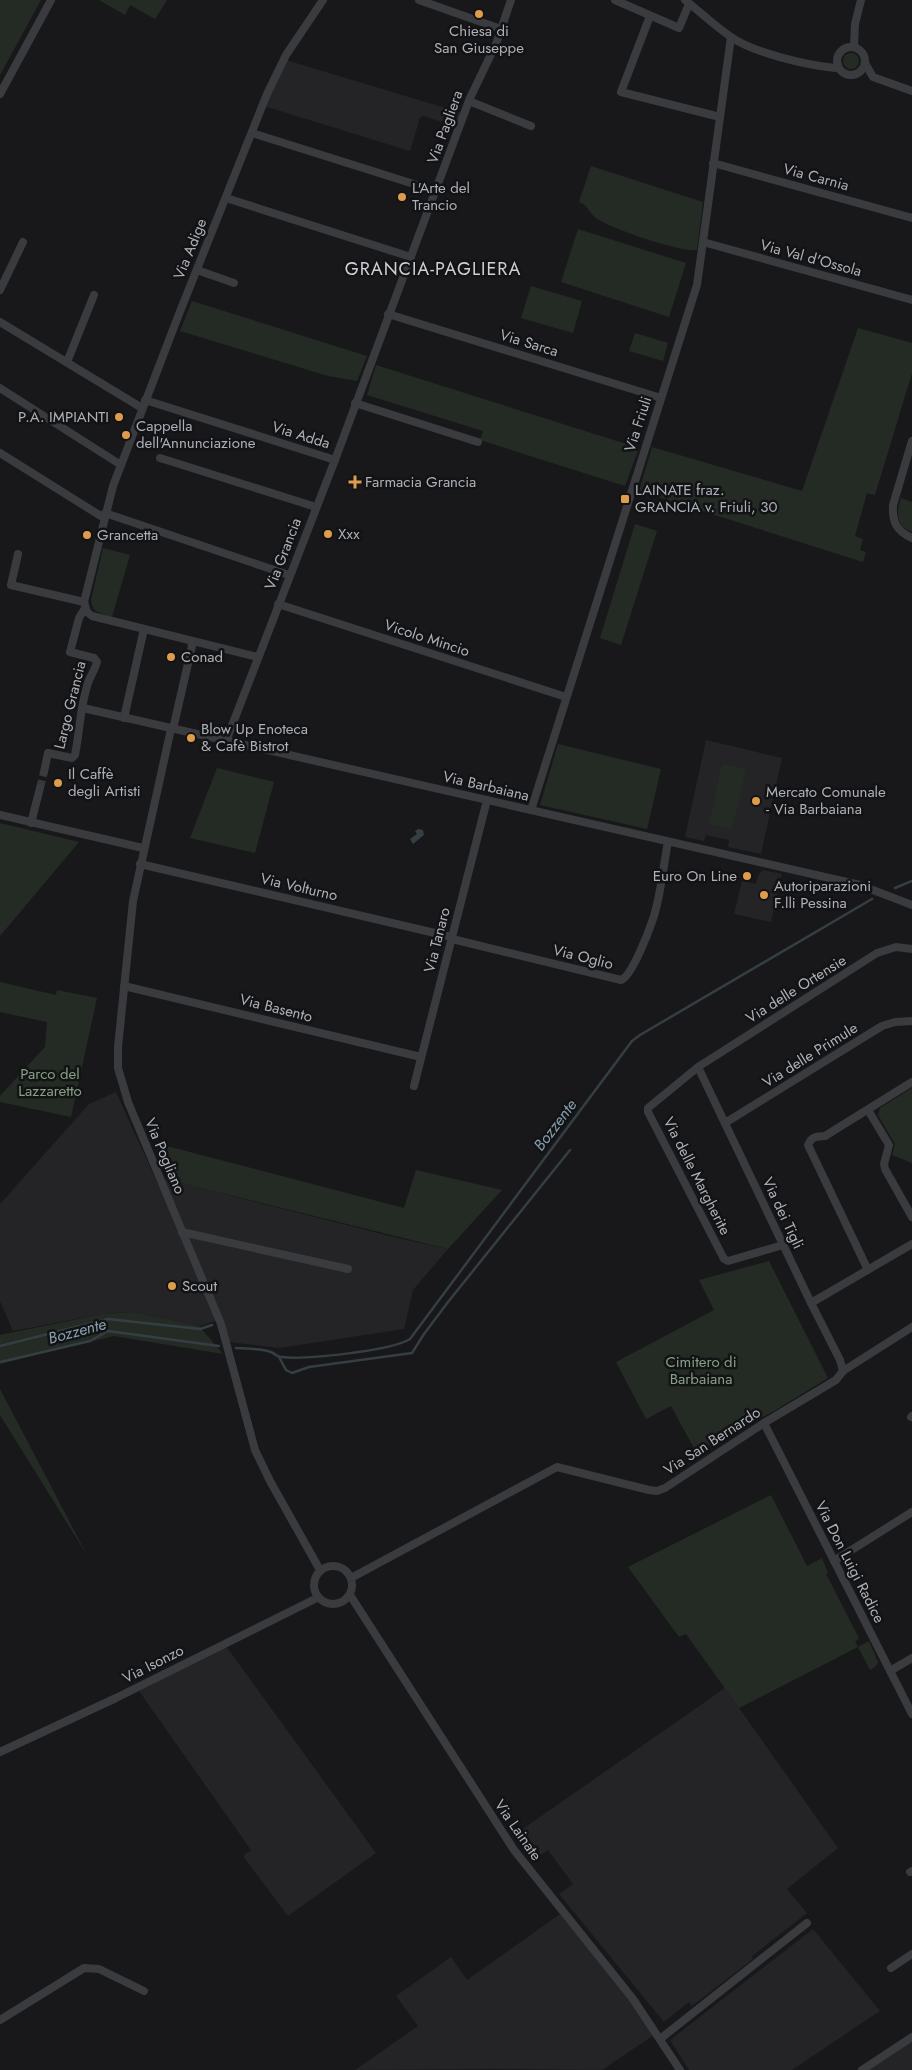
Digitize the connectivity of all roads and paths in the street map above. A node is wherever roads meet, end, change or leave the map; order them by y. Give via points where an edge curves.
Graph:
1 (51, 0) edge
2 (322, 0) edge
3 (419, 0) edge
4 (511, 0) edge
5 (615, 0) edge
6 (861, 0) edge
7 (687, 2) edge
8 (650, 16) junction
9 (501, 29) junction
10 (731, 37) junction
11 (854, 47) junction
12 (865, 63) junction
13 (838, 65) junction
14 (912, 91) edge
15 (0, 94) edge
16 (469, 101) junction
17 (720, 117) junction
18 (531, 126) dead end
19 (252, 133) junction
20 (714, 163) junction
21 (436, 191) junction
22 (226, 198) junction
23 (912, 218) edge
24 (23, 242) dead end
25 (703, 242) junction
26 (411, 257) junction
27 (197, 270) junction
28 (234, 283) dead end
29 (0, 290) edge
30 (94, 295) dead end
31 (912, 300) edge
32 (388, 314) junction
33 (0, 322) edge
34 (68, 362) junction
35 (365, 376) joint
36 (0, 388) edge
37 (661, 398) junction
38 (355, 403) junction
39 (144, 404) junction
40 (912, 441) edge
41 (478, 442) dead end
42 (0, 453) edge
43 (160, 458) dead end
44 (335, 460) junction
45 (121, 465) junction
46 (316, 507) junction
47 (105, 516) junction
48 (912, 538) edge
49 (18, 554) dead end
50 (289, 575) junction
51 (278, 604) junction
52 (85, 605) junction
53 (144, 629) junction
54 (191, 641) junction
55 (258, 656) junction
56 (566, 697) junction
57 (83, 708) junction
58 (124, 718) junction
59 (172, 729) junction
60 (226, 742) junction
61 (44, 772) tunnel mouth
62 (40, 788) tunnel mouth
63 (486, 800) junction
64 (531, 810) junction
65 (0, 815) edge
66 (31, 823) junction
67 (668, 842) junction
68 (143, 848) junction
69 (140, 864) junction
70 (912, 905) edge
71 (452, 938) junction
72 (912, 949) edge
73 (124, 986) junction
74 (912, 1021) edge
75 (421, 1058) junction
76 (698, 1067) junction
77 (912, 1082) edge
78 (414, 1086) dead end
79 (868, 1110) junction
80 (725, 1123) junction
81 (912, 1216) edge
82 (182, 1232) junction
83 (912, 1244) edge
84 (783, 1246) junction
85 (348, 1269) dead end
86 (868, 1270) junction
87 (811, 1303) junction
88 (912, 1327) edge
89 (843, 1371) junction
90 (764, 1423) junction
91 (912, 1512) edge
92 (834, 1560) junction
93 (320, 1570) junction
94 (351, 1578) junction
95 (350, 1595) junction
96 (317, 1598) junction
97 (912, 1658) edge
98 (890, 1671) junction
99 (912, 1714) edge
100 (0, 1752) edge
101 (807, 1923) dead end
102 (912, 1954) edge
103 (890, 1968) dead end
104 (144, 1991) dead end
105 (0, 2020) edge
106 (912, 2037) edge
107 (660, 2039) junction
108 (678, 2069) edge
109 (862, 2070) edge

1 - 15 street
2 - 19 street, Via Adige via 282,62
3 - 9 street
4 - 9 street, Via Pagliera
5 - 8 street
6 - 11 street
7 - 8 street via 679,28
7 - 10 street
8 - 17 street via 621,92
9 - 16 street, Via Pagliera
10 - 13 street via 818,66 835,68
10 - 17 street, Via Friuli
11 - 12 street via 864,55
11 - 13 street via 842,50
12 - 13 street via 860,71 852,74 843,72
12 - 14 street via 874,77
16 - 18 street
16 - 21 street, Via Pagliera
17 - 20 street, Via Friuli
19 - 21 street
19 - 22 street, Via Adige
20 - 23 street, Via Carnia
20 - 25 street, Via Friuli
21 - 26 street, Via Pagliera
22 - 26 street
22 - 27 street, Via Adige
24 - 29 street
25 - 31 street, Via Val d'Ossola
25 - 37 street, Via Friuli via 697,285
26 - 32 street, Via Pagliera
27 - 28 street
27 - 39 street, Via Adige
30 - 34 street
32 - 35 street, Via Pagliera
32 - 37 street, Via Sarca
33 - 34 street, Via Adda
34 - 39 street, Via Adda
35 - 38 street, Via Grancia
36 - 45 street
37 - 56 street, Via Friuli
38 - 41 street
38 - 44 street, Via Grancia
39 - 44 street, Via Adda
39 - 45 street, Via Adige
40 - 48 street via 893,505 898,530
42 - 47 street
43 - 46 street
44 - 46 street, Via Grancia
45 - 47 street, Via Adige
46 - 50 street, Via Grancia
47 - 50 street
47 - 52 street, Via Adige
49 - 52 street via 11,585
50 - 51 street, Via Grancia
51 - 55 street, Via Grancia
51 - 56 street, Vicolo Mincio
52 - 53 street via 92,616
52 - 57 street, Largo Grancia via 70,652 94,658 97,662
53 - 54 street
53 - 58 street
54 - 55 street
54 - 59 street, Via Pogliano
55 - 60 street, Via Grancia
56 - 64 street, Via Friuli
57 - 58 street, Via Barbaiana
57 - 61 street, Largo Grancia via 74,757 48,753
58 - 59 street, Via Barbaiana
59 - 60 street, Via Barbaiana
59 - 68 street, Via Pogliano
60 - 63 street, Via Barbaiana
62 - 66 street
63 - 64 street, Via Barbaiana
63 - 71 street, Via Tanaro
64 - 67 street, Via Barbaiana
65 - 66 street
66 - 68 street
67 - 70 street, Via Barbaiana via 860,885
67 - 71 street, Via Oglio via 654,919 625,979
68 - 69 street, Via Pogliano
69 - 71 street, Via Volturno
69 - 73 street, Via Pogliano
71 - 75 street, Via Tanaro
72 - 76 street, Via delle Ortensie via 896,947 877,953
73 - 75 street, Via Basento
73 - 82 street, Via Pogliano via 118,1058 122,1085
74 - 80 street, Via delle Primule via 882,1026
75 - 78 street, Via Tanaro
76 - 80 street, Via dei Tigli
76 - 84 street, Via delle Margherite via 651,1104 648,1112 724,1259 728,1261
77 - 79 street
79 - 81 street via 889,1145 885,1169
79 - 86 street via 825,1136 810,1139 808,1146
80 - 84 street, Via dei Tigli
82 - 85 street
82 - 93 street, Via Pogliano via 221,1324 255,1450
83 - 86 street
84 - 87 street, Via dei Tigli
86 - 87 street
87 - 89 street, Via dei Tigli
88 - 89 street, Via San Bernardo
89 - 90 street, Via San Bernardo via 836,1380
90 - 92 street, Via Don Luigi Radice
90 - 94 street, Via San Bernardo via 665,1488 657,1490 557,1467
91 - 92 street
92 - 98 street, Via Don Luigi Radice
93 - 94 street via 335,1566 342,1568
93 - 96 street via 313,1583
94 - 95 street
95 - 96 street via 345,1601 330,1605
95 - 107 street, Via Lainate via 514,1850 633,1999
96 - 100 street, Via Isonzo
97 - 98 street
98 - 99 street, Via Don Luigi Radice
101 - 107 street
102 - 103 street
104 - 105 street via 98,1969 84,1968
106 - 109 street
107 - 108 street, Via Lainate

